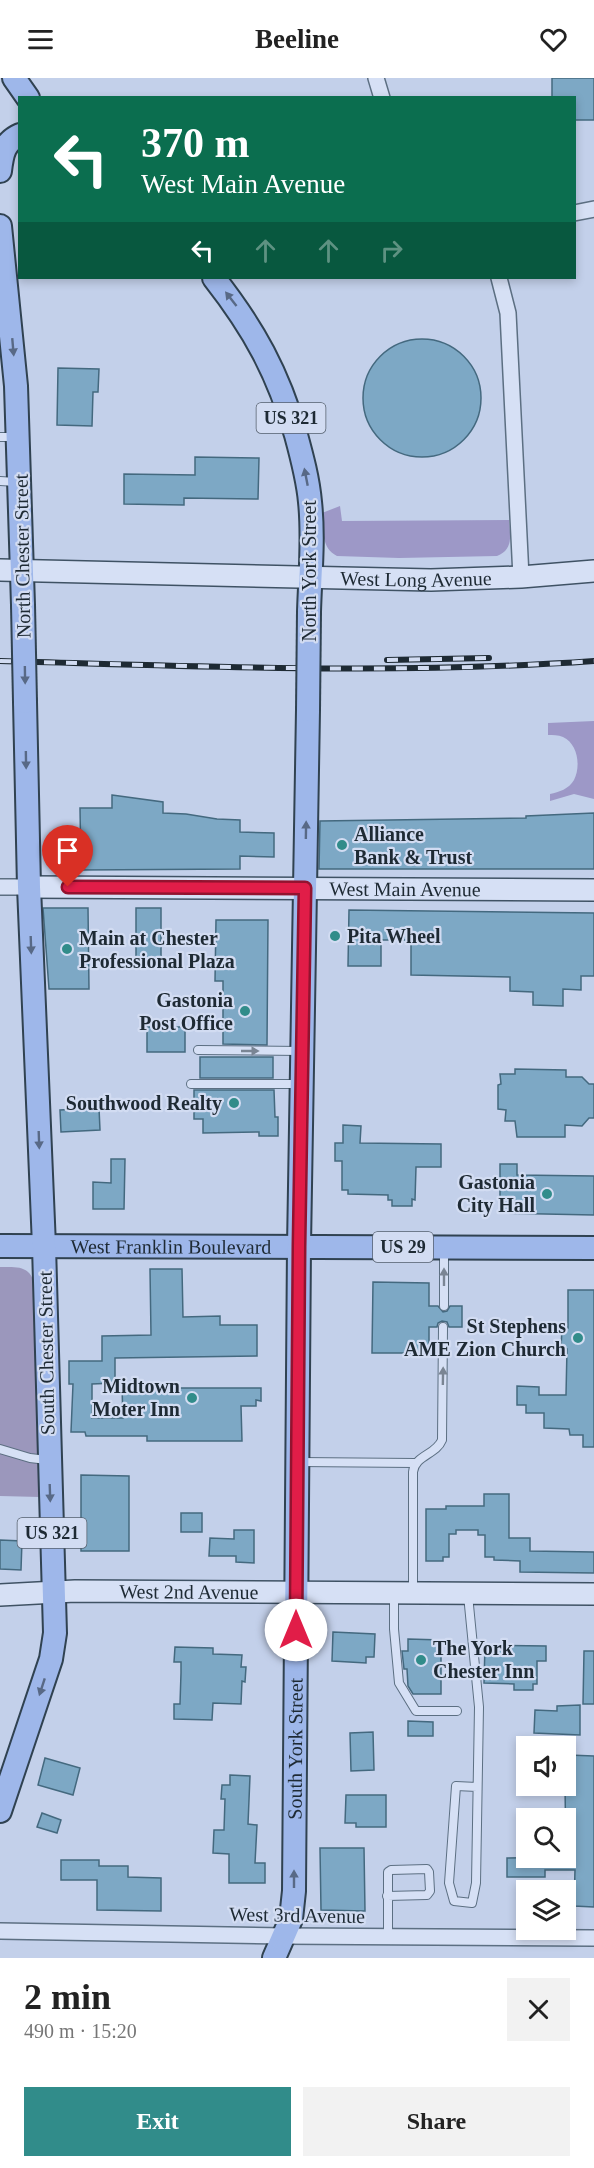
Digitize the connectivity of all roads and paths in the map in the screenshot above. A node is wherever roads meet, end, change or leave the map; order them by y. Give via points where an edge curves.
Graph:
1 (14, 78) edge
2 (376, 78) edge
3 (27, 96) edge
4 (381, 96) edge
5 (18, 136) edge
6 (0, 171) edge
7 (594, 209) edge
8 (576, 213) edge
9 (0, 226) edge
10 (215, 279) edge
11 (499, 279) edge
12 (9, 437) edge
13 (10, 481) edge
14 (11, 570) edge
15 (594, 571) edge
16 (310, 577) junction
17 (521, 577) junction
18 (0, 887) edge
19 (28, 887) junction
20 (305, 888) junction
21 (594, 890) edge
22 (198, 1050) dead end
23 (302, 1051) junction
24 (190, 1084) dead end
25 (301, 1084) junction
26 (0, 1246) edge
27 (44, 1246) junction
28 (299, 1246) junction
29 (444, 1247) junction
30 (594, 1248) edge
31 (444, 1306) dead end
32 (443, 1327) dead end
33 (0, 1449) edge
34 (49, 1461) junction
35 (297, 1462) junction
36 (416, 1463) junction
37 (54, 1592) junction
38 (297, 1593) junction
39 (404, 1593) junction
40 (468, 1593) junction
41 (594, 1594) edge
42 (0, 1595) edge
43 (457, 1711) dead end
44 (477, 1787) junction
45 (0, 1811) edge
46 (387, 1896) junction
47 (0, 1931) edge
48 (284, 1936) junction
49 (387, 1937) junction
50 (594, 1938) edge
51 (274, 1958) edge

1 - 3 main road
2 - 4 street
5 - 6 main road via 4,149
7 - 8 street
9 -> 12 main road, North Chester Street / US 321 via 11,328
16 -> 10 main road, North York Street / US 321 via 310,501 286,401 241,312
11 - 17 street via 508,313
12 - 13 main road, North Chester Street / US 321
13 - 14 main road, North Chester Street / US 321
14 - 16 street, West Long Avenue
14 -> 19 main road, North Chester Street / US 321, bridge via 23,605
15 - 17 street, West Long Avenue
16 - 17 street, West Long Avenue
20 -> 16 main road, North York Street / US 321, bridge
18 - 19 street, West Main Avenue
19 - 20 street, West Main Avenue
19 -> 27 main road, South Chester Street / US 321
20 - 21 street, West Main Avenue
20 - 23 main road, South York Street / US 321
22 -> 23 lane
23 - 25 main road, South York Street / US 321
24 - 25 lane
25 - 28 main road, South York Street / US 321
26 - 27 main road, West Franklin Boulevard / US 29
27 - 28 main road, West Franklin Boulevard / US 29
27 - 34 main road, South Chester Street / US 321
28 - 29 main road, West Franklin Boulevard / US 29
28 - 35 main road, South York Street / US 321
29 - 30 main road, West Franklin Boulevard / US 29
31 -> 29 lane
36 -> 32 lane via 440,1444
33 - 34 lane
34 -> 37 main road, South Chester Street / US 321
35 - 36 lane
35 - 38 main road, South York Street / US 321
36 - 39 lane via 412,1472
37 - 38 street, West 2nd Avenue
37 - 42 street, West 2nd Avenue
37 -> 45 main road, South Chester Street / US 321 via 51,1659
38 - 39 street, West 2nd Avenue
48 -> 38 main road, South York Street / US 321 via 291,1919 294,1891
39 - 40 street, West 2nd Avenue
39 - 43 lane via 394,1629 399,1683 417,1711
40 - 41 street, West 2nd Avenue
40 - 44 lane via 479,1707
44 - 44 lane via 476,1883 472,1903 454,1901 449,1883 456,1786
46 - 46 lane via 391,1869 429,1872 427,1895
46 - 49 lane
47 - 48 street, West 3rd Avenue
48 - 49 street, West 3rd Avenue
48 - 51 main road, South York Street / US 321
49 - 50 street, West 3rd Avenue

